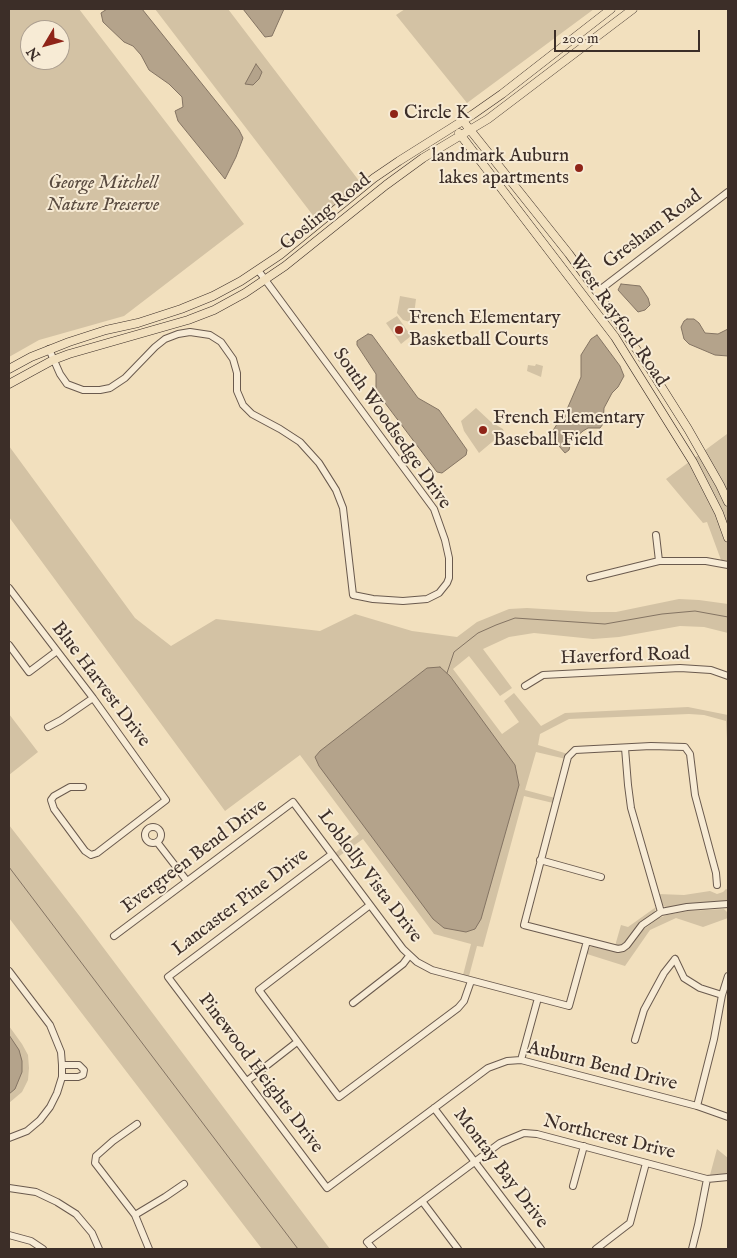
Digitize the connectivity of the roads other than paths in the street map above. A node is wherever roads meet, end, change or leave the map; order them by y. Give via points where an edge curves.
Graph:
1 (611, 9) edge
2 (633, 9) edge
3 (463, 121) junction
4 (453, 126) junction
5 (471, 130) junction
6 (461, 135) junction
7 (728, 192) edge
8 (258, 270) junction
9 (265, 280) junction
10 (597, 292) junction
11 (49, 349) junction
12 (53, 360) junction
13 (9, 369) edge
14 (9, 384) edge
15 (688, 429) junction
16 (677, 435) junction
17 (728, 502) edge
18 (656, 535) dead end
19 (728, 538) edge
20 (659, 561) junction
21 (728, 565) edge
22 (590, 578) dead end
23 (9, 588) edge
24 (9, 645) edge
25 (57, 651) junction
26 (728, 676) edge
27 (525, 686) dead end
28 (93, 698) junction
29 (48, 727) dead end
30 (625, 748) junction
31 (83, 787) dead end
32 (293, 802) joint
33 (140, 820) junction
34 (147, 830) junction
35 (157, 842) junction
36 (332, 854) junction
37 (540, 860) junction
38 (601, 877) dead end
39 (187, 882) junction
40 (717, 885) dead end
41 (370, 905) junction
42 (728, 905) edge
43 (661, 912) junction
44 (114, 936) dead end
45 (587, 941) junction
46 (409, 956) junction
47 (9, 971) edge
48 (728, 976) edge
49 (168, 977) joint
50 (471, 981) junction
51 (722, 995) junction
52 (538, 998) junction
53 (353, 1003) dead end
54 (634, 1040) dead end
55 (298, 1042) junction
56 (521, 1060) junction
57 (62, 1065) junction
58 (62, 1077) junction
59 (247, 1081) junction
60 (697, 1106) junction
61 (434, 1108) junction
62 (728, 1118) edge
63 (137, 1124) dead end
64 (9, 1138) edge
65 (584, 1146) junction
66 (475, 1161) junction
67 (646, 1163) junction
68 (728, 1177) edge
69 (706, 1179) junction
70 (184, 1184) dead end
71 (573, 1186) dead end
72 (9, 1188) edge
73 (327, 1188) joint
74 (422, 1201) junction
75 (135, 1215) junction
76 (9, 1235) edge
77 (43, 1249) edge
78 (99, 1249) edge
79 (149, 1249) edge
80 (373, 1249) edge
81 (458, 1249) edge
82 (540, 1249) edge
83 (596, 1249) edge
84 (692, 1249) edge

1 - 3 main road, Gosling Road via 518,83
2 - 5 main road, Gosling Road
3 - 4 main road, Gosling Road
3 - 5 main road, West Rayford Road
4 - 6 main road, West Rayford Road
4 - 8 main road, Gosling Road via 374,178
5 - 6 main road, Gosling Road
5 - 10 main road, West Rayford Road
6 - 9 main road, Gosling Road via 386,185
6 - 16 main road, West Rayford Road via 615,337
7 - 10 street, Gresham Road
8 - 9 street, South Woodsedge Drive
8 - 11 main road, Gosling Road via 228,289 181,309
9 - 12 main road, Gosling Road via 235,299 193,318
9 - 12 street, South Woodsedge Drive via 434,509 449,558 448,583 439,593 427,599 403,601 353,595 343,508 336,490 319,463 300,442 243,406 231,354 210,335 190,332 165,339 120,382 100,390 84,390 67,384
10 - 15 main road, West Rayford Road
11 - 12 street
11 - 13 main road, Gosling Road
12 - 14 main road, Gosling Road
15 - 16 main road
15 - 17 main road, West Rayford Road
16 - 19 main road, West Rayford Road via 708,490
18 - 20 street
20 - 21 street via 706,561
20 - 22 street
23 - 25 street, Blue Harvest Drive
24 - 25 street via 29,672
25 - 28 street, Blue Harvest Drive
26 - 27 street, Haverford Road via 711,670 680,668 543,675
28 - 29 street
28 - 33 street, Blue Harvest Drive via 166,800
30 - 37 street via 575,750 569,755
30 - 40 street via 686,746 689,750 695,795
30 - 43 street via 632,808
31 - 33 street via 70,788 51,800 85,851 97,853
32 - 36 street, Loblolly Vista Drive
32 - 39 street, Evergreen Bend Drive
33 - 34 street
34 - 35 street via 148,841
34 - 35 street via 159,830
35 - 39 street
36 - 41 street, Loblolly Vista Drive
36 - 49 street, Lancaster Pine Drive
37 - 38 street
37 - 45 street via 524,925
39 - 44 street, Evergreen Bend Drive
41 - 46 street, Loblolly Vista Drive
41 - 55 street via 258,990
42 - 43 street
43 - 45 street via 642,925 623,948
45 - 52 street, Loblolly Vista Drive via 568,1006
46 - 50 street, Loblolly Vista Drive via 432,970
46 - 53 street
47 - 57 street via 50,1025 61,1052
48 - 51 street
49 - 59 street, Pinewood Heights Drive
50 - 52 street, Loblolly Vista Drive
50 - 55 street via 458,1008 338,1097
51 - 54 street via 700,988 684,978 675,959 644,1010
51 - 60 street
52 - 56 street
55 - 59 street
56 - 60 street, Auburn Bend Drive
56 - 61 street, Auburn Bend Drive via 507,1060 488,1068
57 - 58 street
57 - 58 street via 79,1066 84,1075
58 - 64 street via 50,1107 40,1120 27,1131
59 - 73 street, Pinewood Heights Drive
60 - 62 street, Auburn Bend Drive
61 - 66 street, Montay Bay Drive
61 - 73 street, Auburn Bend Drive
63 - 75 street via 113,1140 96,1156 95,1162
65 - 66 street, Northcrest Drive via 524,1133 500,1143
65 - 67 street, Northcrest Drive
65 - 71 street
66 - 74 street, Northcrest Drive
66 - 82 street, Montay Bay Drive
67 - 69 street, Northcrest Drive
67 - 83 street via 630,1223
68 - 69 street, Northcrest Drive
69 - 84 street
70 - 75 street
72 - 78 street via 36,1192 76,1214
74 - 80 street, Northcrest Drive via 367,1242
74 - 81 street
75 - 79 street
76 - 77 street via 31,1240

